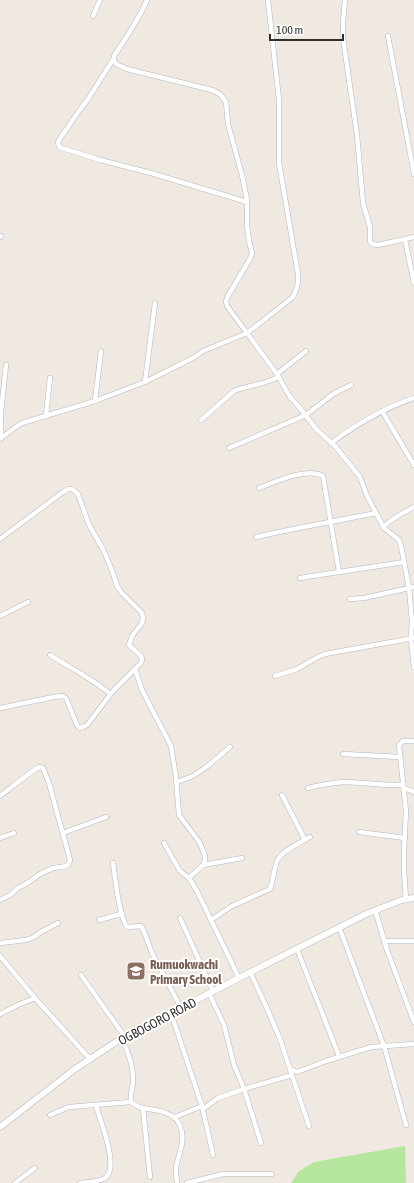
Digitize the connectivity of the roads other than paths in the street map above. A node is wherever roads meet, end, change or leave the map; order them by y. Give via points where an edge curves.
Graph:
1 (100, 0) edge
2 (147, 0) edge
3 (268, 0) edge
4 (345, 0) edge
5 (93, 16) dead end
6 (388, 36) dead end
7 (114, 58) junction
8 (414, 174) edge
9 (247, 202) junction
10 (414, 237) edge
11 (405, 240) junction
12 (414, 283) edge
13 (156, 303) dead end
14 (247, 333) junction
15 (101, 351) dead end
16 (306, 351) dead end
17 (6, 365) dead end
18 (278, 376) junction
19 (50, 378) dead end
20 (145, 382) junction
21 (351, 385) dead end
22 (414, 398) edge
23 (95, 400) junction
24 (382, 411) junction
25 (46, 415) junction
26 (306, 415) junction
27 (201, 420) dead end
28 (0, 439) edge
29 (332, 443) junction
30 (229, 448) dead end
31 (414, 465) edge
32 (259, 488) dead end
33 (414, 508) edge
34 (376, 513) junction
35 (331, 522) junction
36 (383, 527) junction
37 (256, 537) dead end
38 (0, 539) edge
39 (404, 562) junction
40 (339, 572) junction
41 (300, 578) dead end
42 (411, 588) edge
43 (350, 599) dead end
44 (28, 602) dead end
45 (0, 616) edge
46 (412, 638) edge
47 (50, 655) dead end
48 (414, 667) edge
49 (135, 669) junction
50 (275, 676) dead end
51 (110, 694) junction
52 (0, 708) edge
53 (414, 741) edge
54 (230, 747) dead end
55 (344, 754) dead end
56 (400, 757) junction
57 (177, 782) junction
58 (404, 786) junction
59 (308, 788) dead end
60 (414, 792) edge
61 (282, 795) dead end
62 (0, 796) edge
63 (106, 817) dead end
64 (63, 832) junction
65 (359, 832) dead end
66 (14, 833) dead end
67 (310, 837) dead end
68 (0, 838) edge
69 (405, 838) junction
70 (305, 840) junction
71 (164, 843) dead end
72 (242, 858) dead end
73 (113, 863) dead end
74 (203, 865) junction
75 (189, 878) junction
76 (414, 898) edge
77 (406, 899) junction
78 (0, 900) edge
79 (375, 910) junction
80 (121, 914) junction
81 (180, 918) dead end
82 (99, 920) dead end
83 (211, 920) junction
84 (58, 923) dead end
85 (339, 928) junction
86 (384, 941) junction
87 (414, 941) edge
88 (0, 943) edge
89 (297, 949) junction
90 (0, 956) edge
91 (2, 963) edge
92 (250, 972) junction
93 (81, 975) dead end
94 (239, 978) junction
95 (211, 992) junction
96 (35, 998) junction
97 (181, 1008) junction
98 (171, 1013) junction
99 (0, 1014) edge
100 (414, 1022) edge
101 (124, 1038) junction
102 (414, 1044) edge
103 (384, 1046) junction
104 (339, 1056) junction
105 (90, 1059) junction
106 (294, 1075) junction
107 (244, 1089) junction
108 (131, 1102) junction
109 (96, 1106) junction
110 (143, 1108) junction
111 (202, 1108) junction
112 (50, 1115) dead end
113 (175, 1117) junction
114 (406, 1125) dead end
115 (309, 1126) dead end
116 (0, 1127) edge
117 (261, 1143) dead end
118 (213, 1155) dead end
119 (35, 1168) dead end
120 (272, 1174) dead end
121 (150, 1177) dead end
122 (15, 1183) edge
123 (80, 1183) edge
124 (177, 1183) edge
125 (187, 1183) edge

1 - 5 street
2 - 7 street
3 - 14 street via 279,100 279,163 298,283 292,297
4 - 11 street via 343,38 370,241 378,245
6 - 8 street
7 - 9 street via 116,64 127,69 212,90 221,95 226,102 228,124
7 - 9 street via 61,137 59,146
9 - 14 street via 247,226 252,253 226,301
10 - 11 street
11 - 12 street
13 - 20 street
14 - 18 street
14 - 20 street via 203,351
15 - 23 street
16 - 18 street
17 - 28 street
18 - 26 street
18 - 27 street via 234,391
19 - 25 street
20 - 23 street
21 - 26 street via 333,394
22 - 24 street
23 - 25 street
24 - 29 street
24 - 31 street
25 - 28 street via 22,423
26 - 29 street via 317,430
26 - 30 street
29 - 34 street via 360,477
32 - 35 street via 297,475 320,474 323,476
33 - 36 street via 399,514
34 - 35 street
34 - 36 street
35 - 37 street
35 - 40 street
36 - 39 street via 398,540
38 - 49 street via 68,489 78,494 117,586 142,612 142,623 130,641 130,645 142,659
39 - 40 street
39 - 42 street
40 - 41 street
42 - 43 street
42 - 46 street
44 - 45 street
46 - 48 street
46 - 50 street via 325,654 297,669
47 - 51 street via 94,681
49 - 51 street
49 - 57 street via 142,690 171,746
51 - 52 street via 87,725 80,728 63,696
53 - 56 street via 403,741 399,745
54 - 57 street via 193,776
55 - 56 street
56 - 58 street
57 - 74 street via 180,815 206,856
58 - 59 street via 344,782
58 - 60 street
58 - 69 street
61 - 70 street
62 - 64 street via 39,767 43,768
63 - 64 street
64 - 78 street via 70,860 68,865 40,874
65 - 69 street
66 - 68 street
67 - 70 street
69 - 77 street
70 - 83 street via 280,856 270,889 232,906
71 - 75 street via 180,871
72 - 74 street
73 - 80 street
74 - 75 street
75 - 83 street
76 - 77 street, OGBOGORO ROAD
77 - 79 street, OGBOGORO ROAD
79 - 85 street, OGBOGORO ROAD
79 - 86 street
80 - 82 street
80 - 97 street via 126,926 140,926 143,929 152,953
81 - 95 street
83 - 94 street
84 - 88 street via 26,940
85 - 89 street, OGBOGORO ROAD
85 - 103 street
86 - 87 street
86 - 100 street
89 - 92 street, OGBOGORO ROAD
89 - 104 street
90 - 91 street
91 - 96 street
92 - 94 street, OGBOGORO ROAD
92 - 106 street
93 - 101 street
94 - 95 street, OGBOGORO ROAD
95 - 97 street, OGBOGORO ROAD
95 - 107 street via 224,1024 234,1065
96 - 99 street
96 - 105 street
97 - 98 street, OGBOGORO ROAD
98 - 101 street, OGBOGORO ROAD
98 - 111 street
101 - 105 street, OGBOGORO ROAD
101 - 108 street via 132,1068
102 - 103 street
103 - 104 street
103 - 114 street
104 - 106 street
105 - 116 street, OGBOGORO ROAD
106 - 107 street
106 - 115 street
107 - 111 street via 218,1098
107 - 117 street
108 - 109 street
108 - 110 street
109 - 112 street via 69,1107
109 - 123 street via 109,1146 109,1173 100,1180
110 - 113 street via 166,1112
110 - 121 street
111 - 113 street
111 - 118 street
113 - 124 street via 181,1127 183,1139 176,1166
119 - 122 street
120 - 125 street via 223,1174

